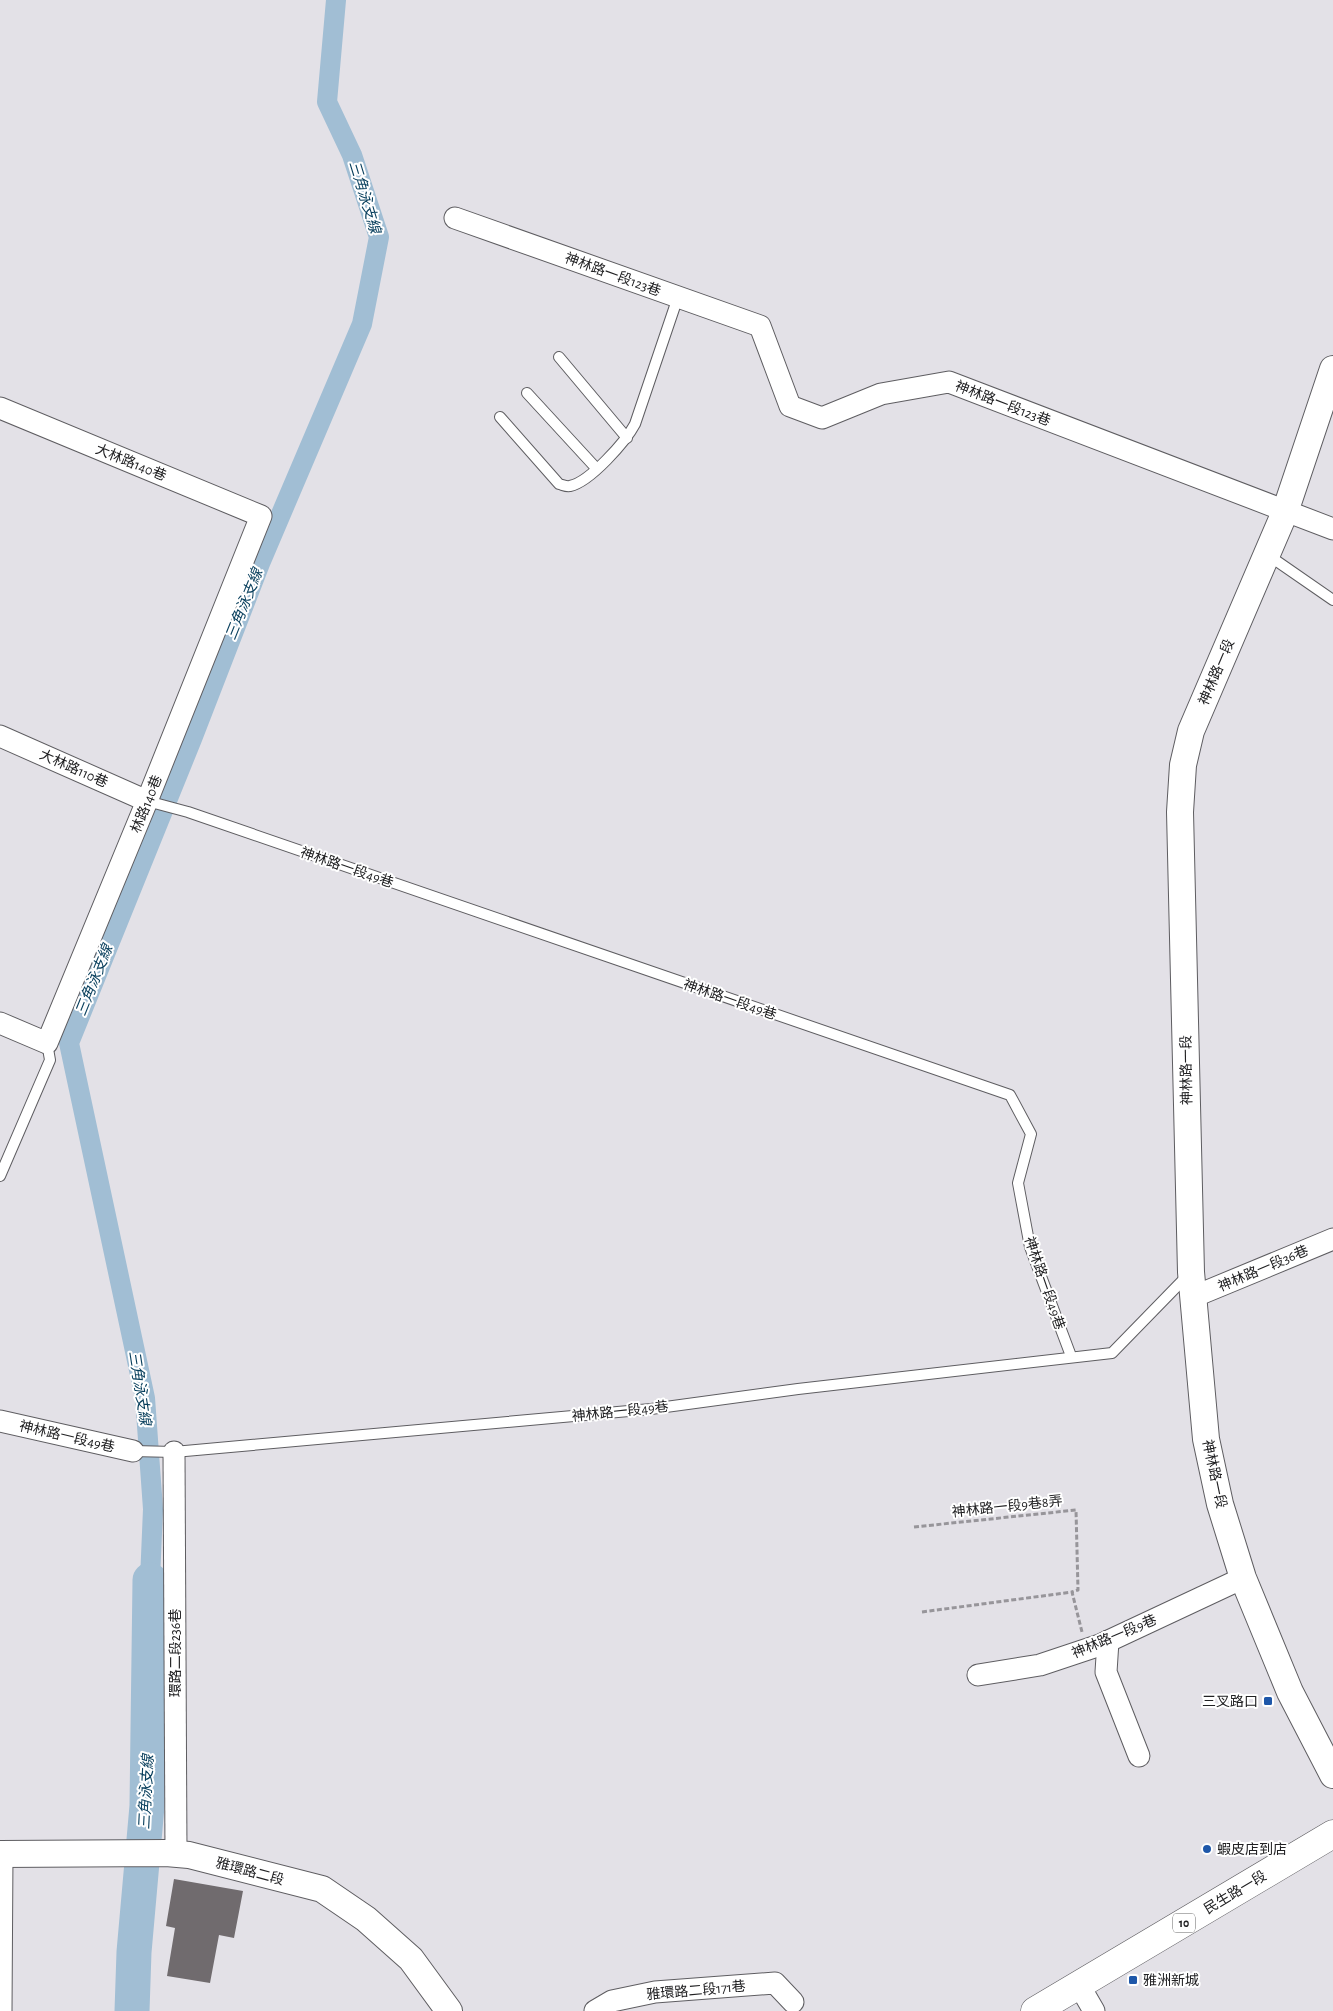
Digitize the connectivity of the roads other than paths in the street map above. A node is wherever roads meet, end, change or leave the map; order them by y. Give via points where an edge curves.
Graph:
1 (455, 218) dead end
2 (678, 297) junction
3 (559, 357) dead end
4 (1333, 368) edge
5 (527, 393) dead end
6 (0, 408) edge
7 (500, 417) dead end
8 (627, 438) junction
9 (596, 468) junction
10 (1285, 512) junction
11 (261, 516) joint
12 (1333, 529) edge
13 (1267, 553) junction
14 (1333, 600) edge
15 (0, 736) edge
16 (152, 802) junction
17 (0, 1023) edge
18 (47, 1043) junction
19 (0, 1176) edge
20 (1333, 1238) edge
21 (1192, 1284) junction
22 (1071, 1356) junction
23 (0, 1420) edge
24 (133, 1452) joint
25 (171, 1452) junction
26 (1243, 1578) junction
27 (1108, 1641) junction
28 (978, 1674) dead end
29 (1138, 1756) dead end
30 (1333, 1775) edge
31 (1333, 1834) edge
32 (171, 1853) junction
33 (1, 1854) edge
34 (1079, 1985) junction
35 (793, 2002) dead end
36 (1, 2011) edge
37 (449, 2011) edge
38 (595, 2011) edge
39 (1035, 2011) edge
40 (1094, 2011) edge

1 - 2 street, 神林路一段123巷
2 - 8 lane via 635,424
2 - 10 street, 神林路一段123巷 via 760,326 790,406 822,418 881,394 950,382
3 - 8 lane
4 - 10 street, 神林路一段
5 - 9 lane
6 - 11 street, 大林路140巷
7 - 9 lane via 559,484 569,487
8 - 9 lane
10 - 12 street, 神林路一段123巷
10 - 13 street, 神林路一段
11 - 16 street, 林路140巷
13 - 14 lane
13 - 21 street, 神林路一段 via 1195,722 1183,765 1180,822
15 - 16 street, 大林路110巷
16 - 18 street, 林路140巷
16 - 22 lane, 神林路一段49巷 via 1010,1095 1031,1134 1018,1183 1030,1247
17 - 18 street
18 - 19 lane via 50,1060
20 - 21 street, 神林路一段36巷
21 - 22 lane, 神林路一段49巷 via 1112,1353
21 - 26 street, 神林路一段 via 1206,1439 1220,1504
22 - 25 lane, 神林路一段49巷 via 651,1409
23 - 24 street, 神林路一段49巷
24 - 25 lane, 神林路一段49巷
25 - 32 street, 環路二段236巷
26 - 27 street, 神林路一段9巷
26 - 30 street, 神林路一段 via 1290,1692
27 - 28 street, 神林路一段9巷 via 1040,1665
27 - 29 street via 1106,1672
31 - 34 main road, 民生路一段 / 10
32 - 33 street, 雅環路二段
32 - 37 street, 雅環路二段 via 189,1854 322,1889 366,1919 411,1959
33 - 36 street
34 - 39 main road, 民生路一段 / 10
34 - 40 street
35 - 38 street, 雅環路二段171巷 via 775,1984 655,1992 612,2001

